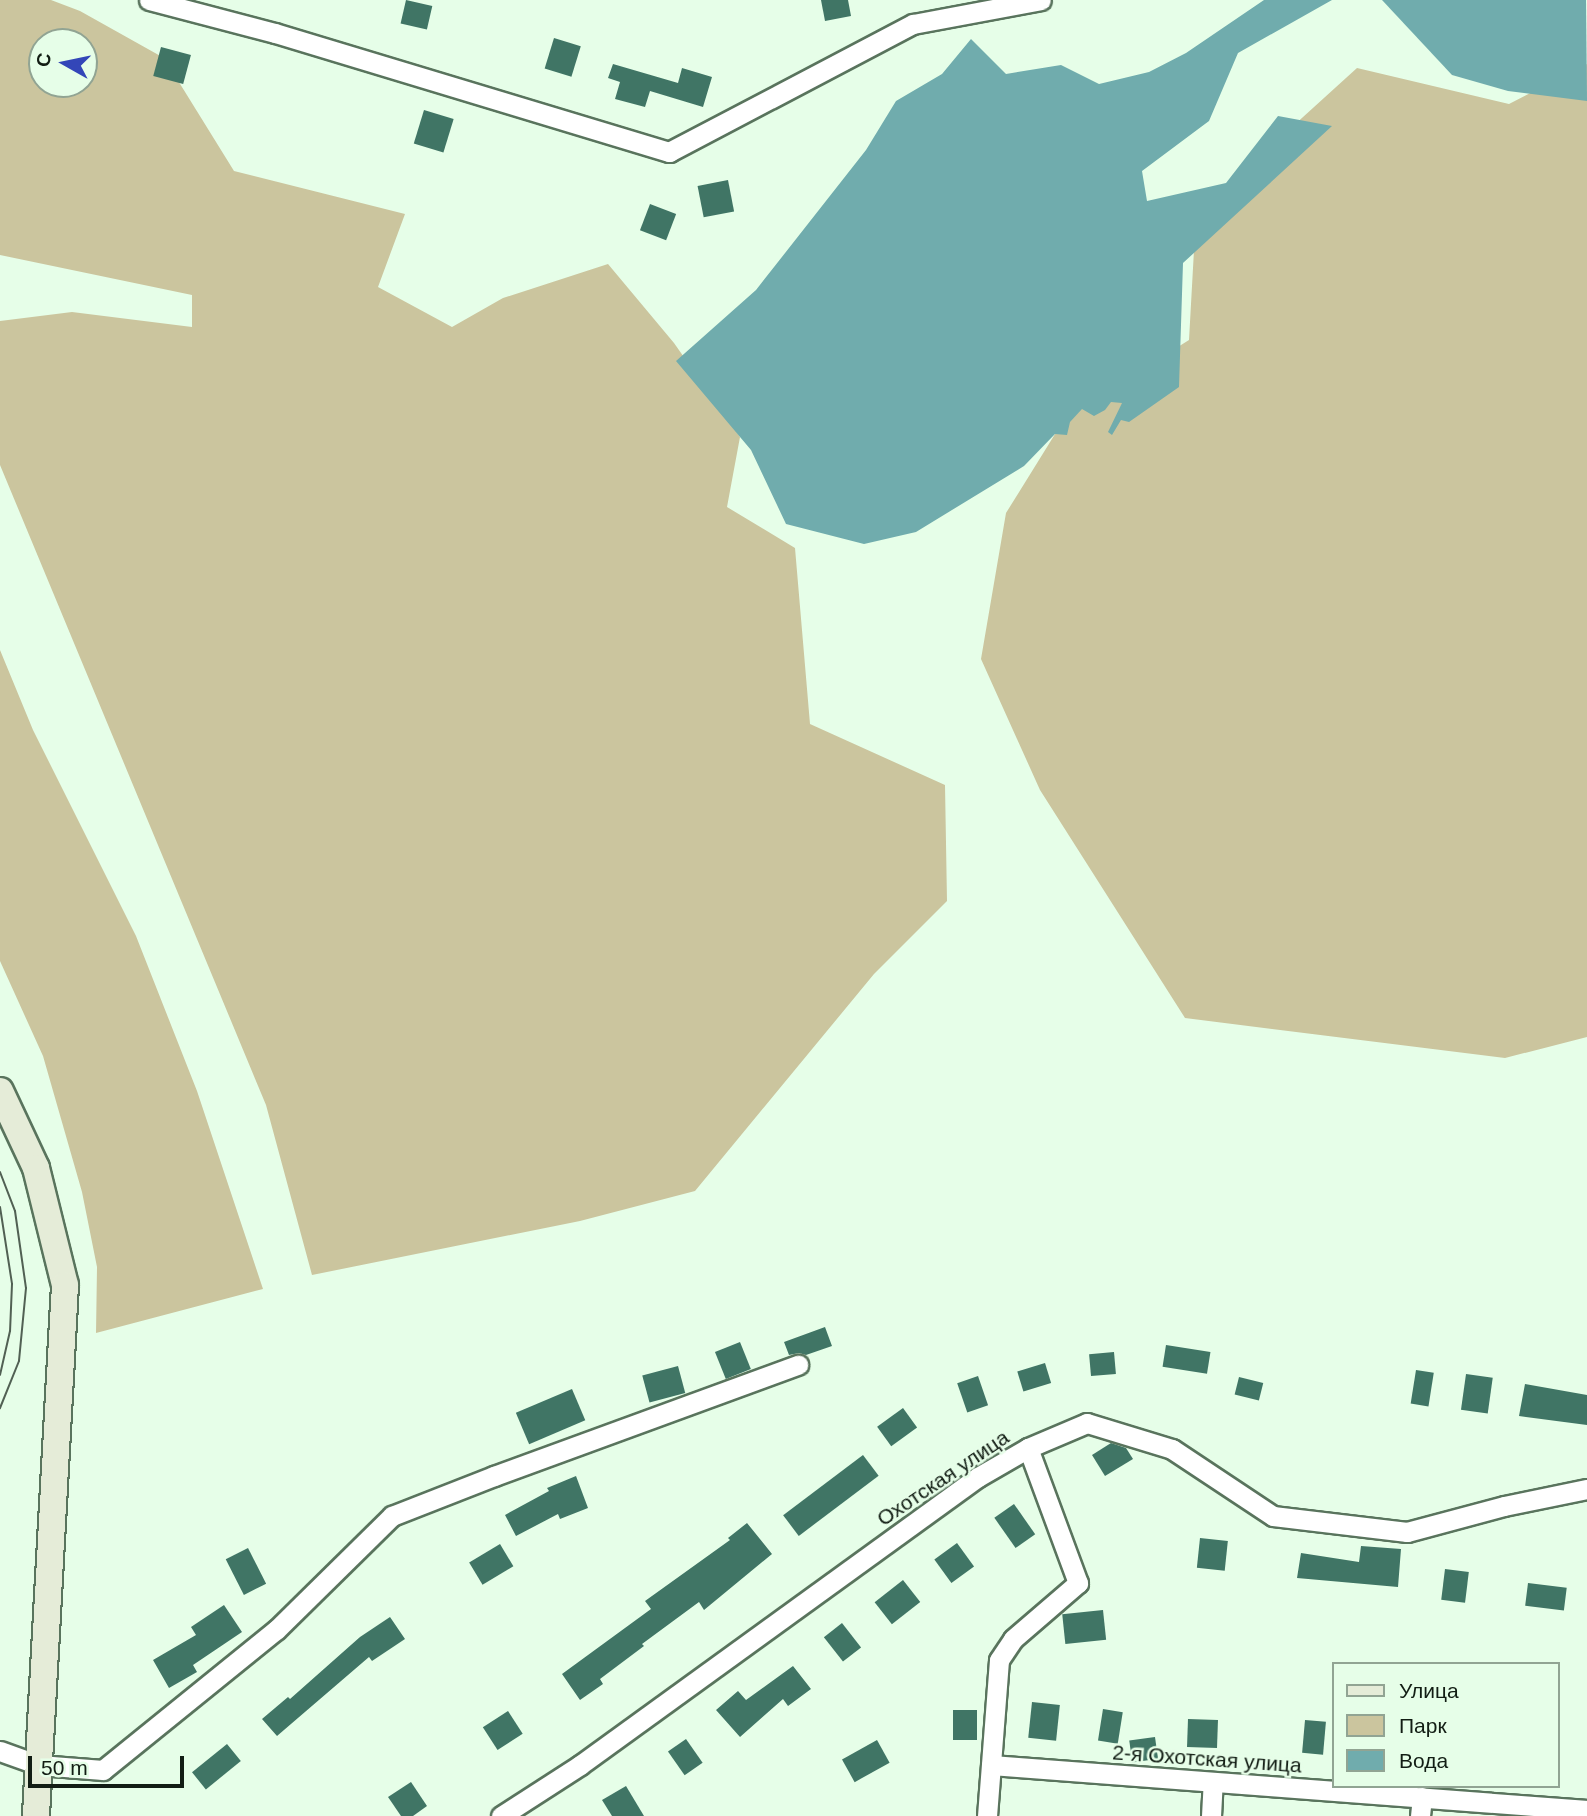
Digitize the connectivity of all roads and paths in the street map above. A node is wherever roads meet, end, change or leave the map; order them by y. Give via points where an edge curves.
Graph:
1 (149, 0) edge
2 (1041, 0) edge
3 (0, 1091) edge
4 (798, 1365) dead end
5 (1028, 1448) junction
6 (1587, 1489) edge
7 (0, 1751) edge
8 (39, 1765) junction
9 (991, 1765) junction
10 (1213, 1782) junction
11 (1421, 1807) edge
12 (1587, 1810) edge
13 (36, 1816) edge
14 (501, 1816) edge
15 (987, 1816) edge
16 (1211, 1816) edge

1 - 2 street via 275,33 669,152 913,24
3 - 8 main road via 36,1168 65,1285
4 - 8 street via 392,1516 276,1630 103,1770
5 - 6 street, Охотская улица via 1087,1423 1172,1449 1273,1516 1407,1532
5 - 9 street via 1078,1583 1013,1639 999,1660
5 - 14 street, Охотская улица via 978,1477 580,1765
7 - 8 street
8 - 13 main road
9 - 10 street, 2-я Охотская улица
9 - 15 street
10 - 11 street, 2-я Охотская улица
10 - 16 street
11 - 12 street, 2-я Охотская улица

